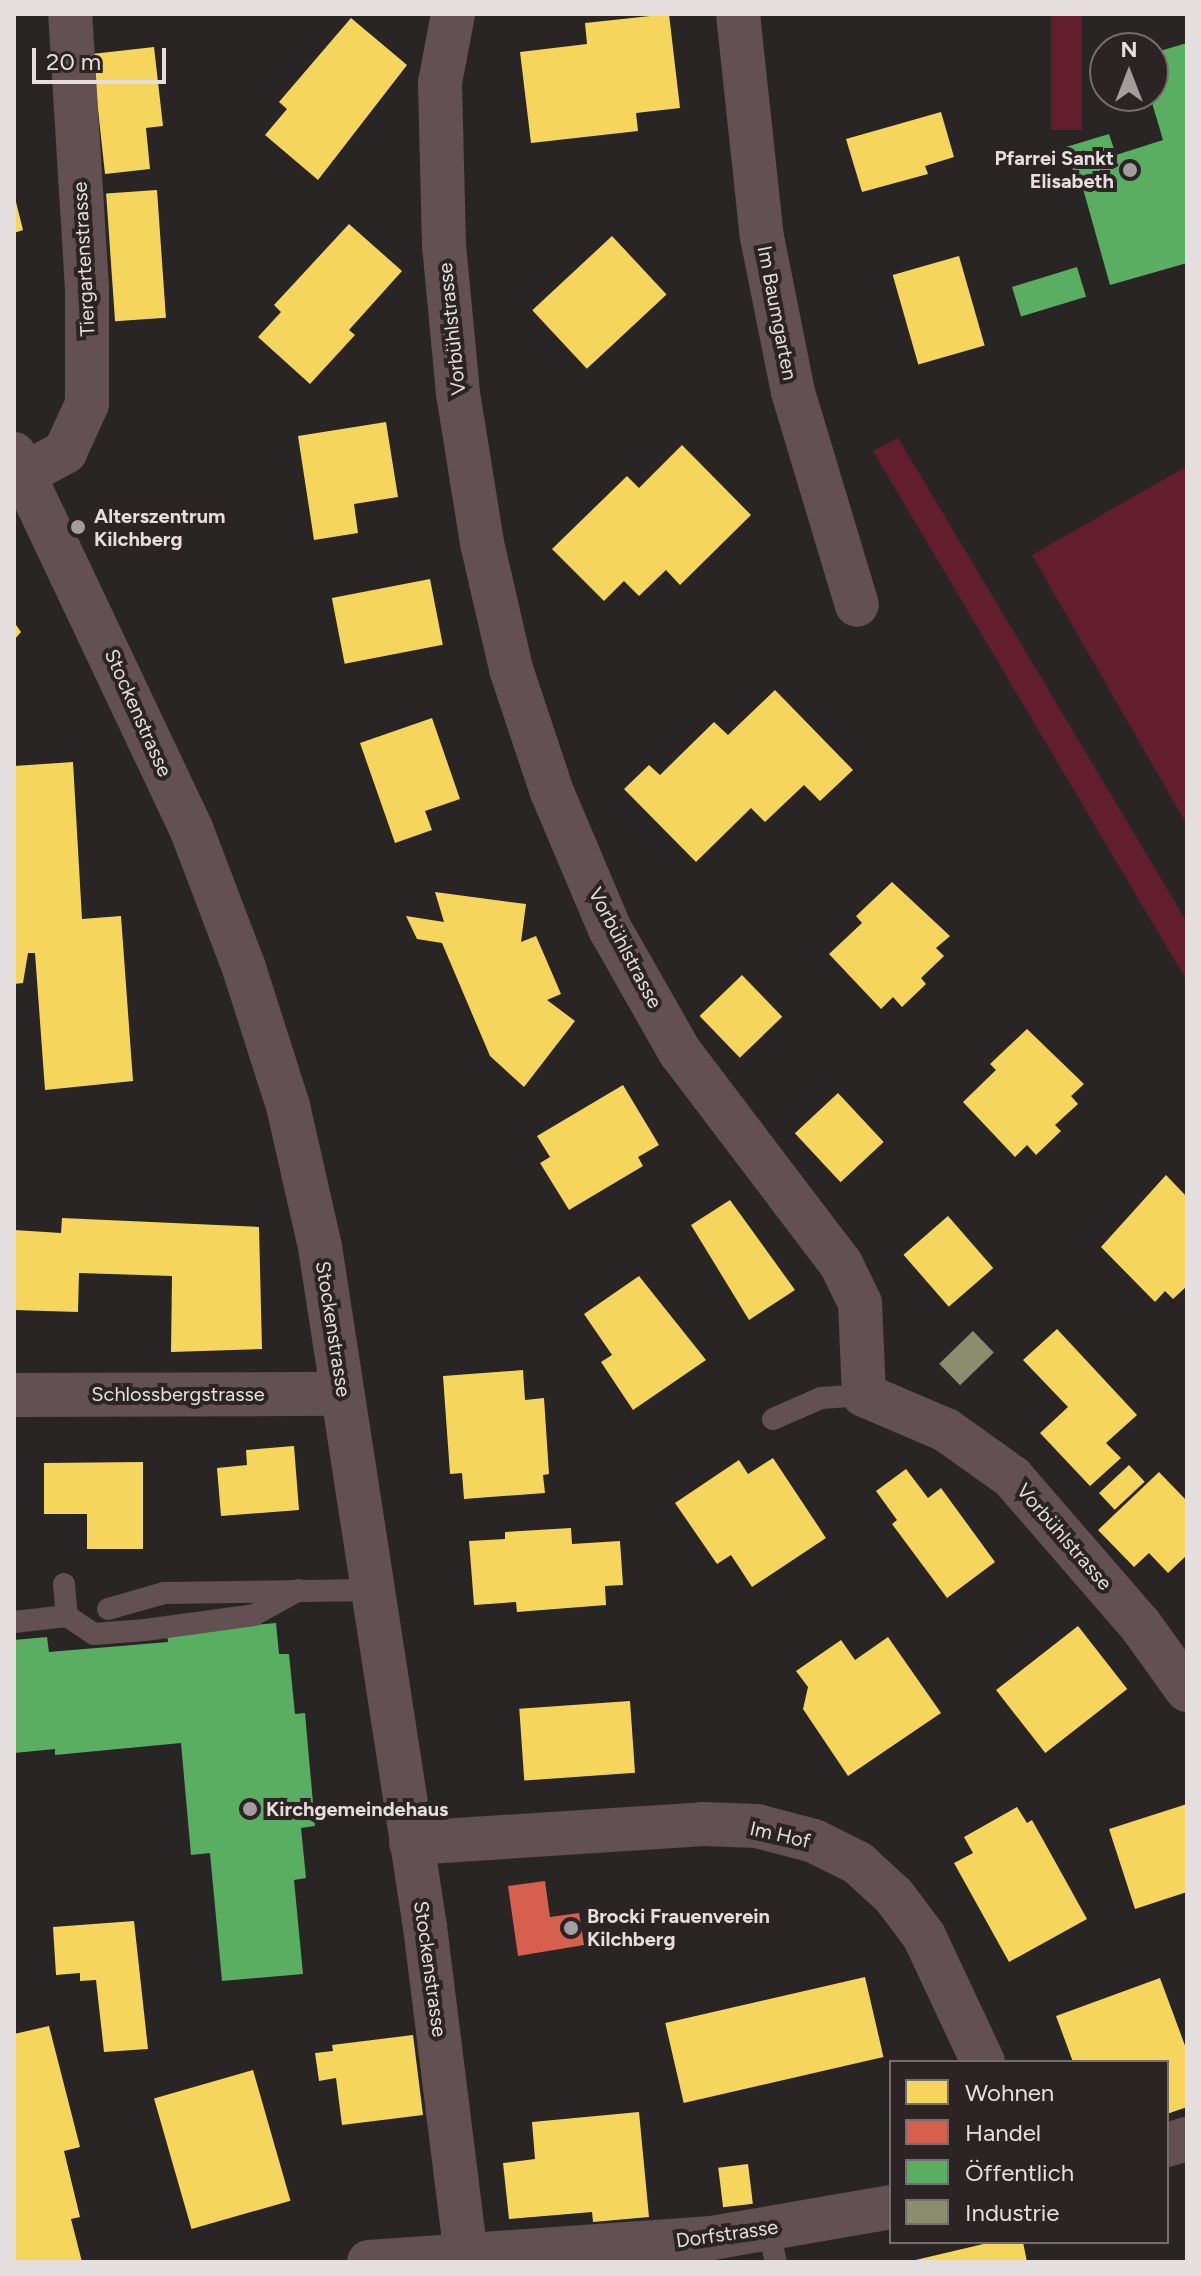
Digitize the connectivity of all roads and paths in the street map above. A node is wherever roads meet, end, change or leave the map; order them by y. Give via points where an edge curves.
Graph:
1 (70, 14) edge
2 (453, 14) edge
3 (738, 14) edge
4 (19, 464) edge
5 (857, 605) dead end
6 (342, 1394) junction
7 (14, 1395) edge
8 (864, 1395) junction
9 (773, 1419) dead end
10 (64, 1584) dead end
11 (299, 1590) junction
12 (372, 1590) junction
13 (108, 1609) dead end
14 (67, 1616) junction
15 (14, 1622) edge
16 (1187, 1690) edge
17 (411, 1843) junction
18 (982, 2060) edge
19 (889, 2208) edge
20 (772, 2246) edge
21 (466, 2255) junction
22 (369, 2262) edge

1 - 4 street, Tiergartenstrasse via 87,289 87,404 65,452
2 - 8 street, Vorbühlstrasse via 440,83 444,245 474,498 511,669 552,792 610,929 680,1052 841,1264 860,1303
3 - 5 street, Im Baumgarten via 762,237 793,392
4 - 6 street, Stockenstrasse via 192,831 244,968 288,1106 311,1204
6 - 7 street, Schlossbergstrasse
6 - 12 street, Stockenstrasse
8 - 9 lane via 821,1398
8 - 16 street, Vorbühlstrasse via 946,1430 1012,1477 1141,1626
10 - 14 lane
11 - 12 lane
11 - 13 lane via 164,1593
11 - 14 lane via 254,1615 145,1630 94,1634
12 - 17 street, Stockenstrasse
14 - 15 lane
17 - 18 street, Im Hof via 703,1824 757,1826 814,1841 858,1863 902,1906 924,1936
17 - 21 street, Stockenstrasse
19 - 20 street, Dorfstrasse
20 - 21 street, Dorfstrasse via 673,2242
21 - 22 street, Dorfstrasse

